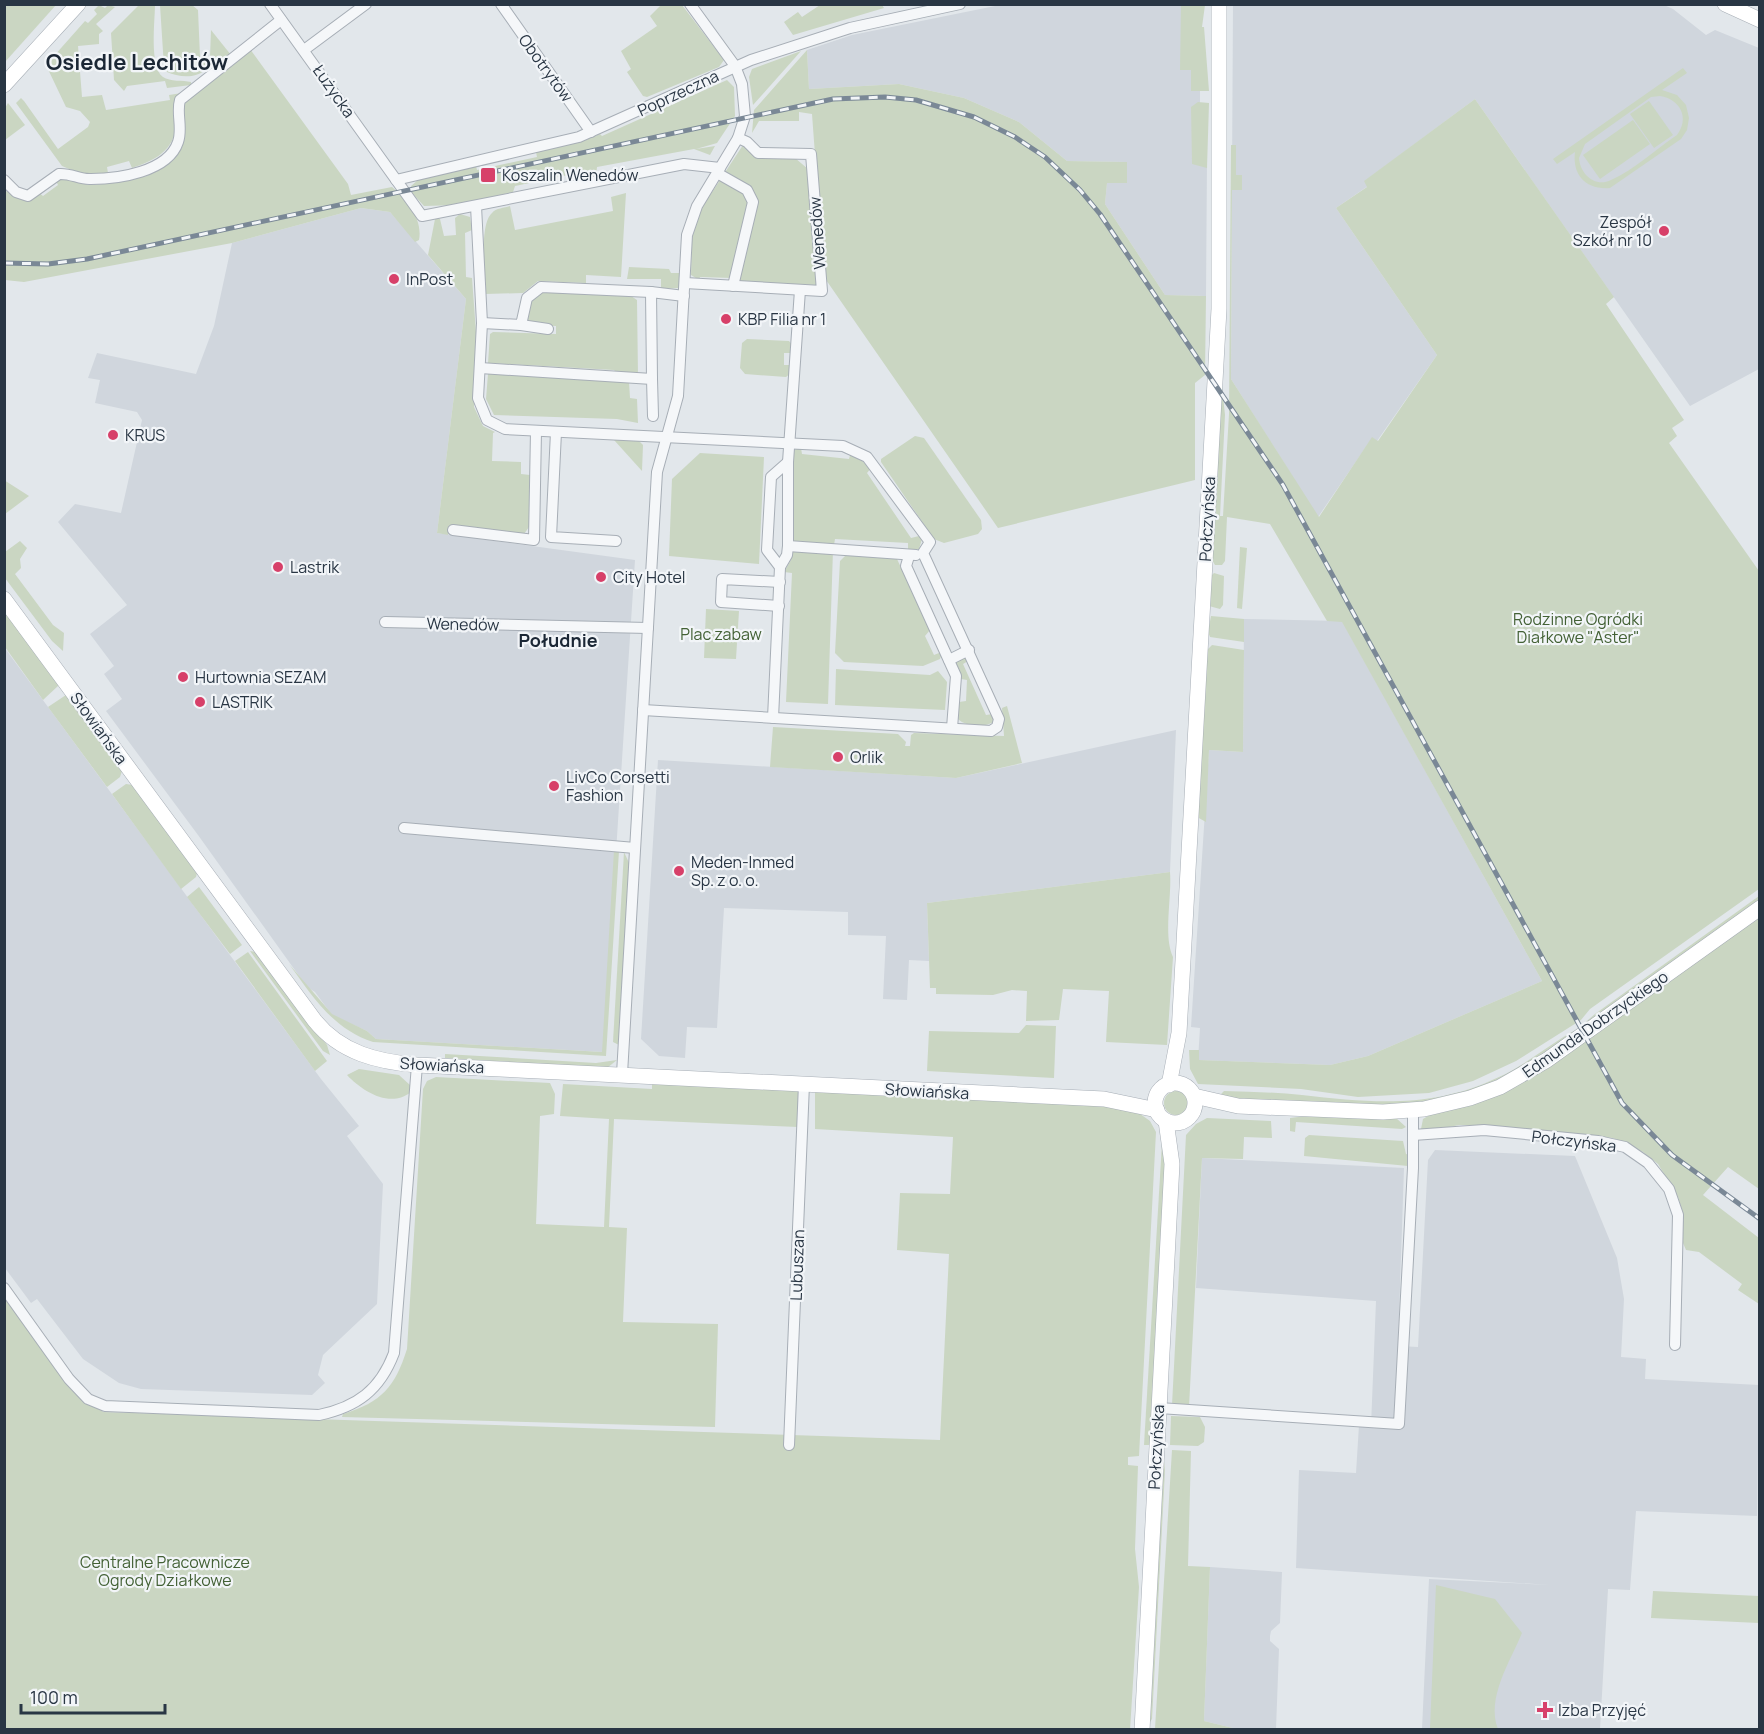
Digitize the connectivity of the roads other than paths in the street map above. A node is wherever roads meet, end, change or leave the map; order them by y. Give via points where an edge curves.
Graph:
1 (78, 4) edge
2 (270, 4) edge
3 (366, 4) edge
4 (501, 4) edge
5 (690, 4) edge
6 (960, 4) edge
7 (1219, 4) edge
8 (1725, 4) edge
9 (281, 20) junction
10 (1760, 20) edge
11 (304, 50) junction
12 (735, 66) junction
13 (4, 85) edge
14 (591, 132) junction
15 (738, 138) junction
16 (719, 170) junction
17 (4, 180) edge
18 (396, 180) junction
19 (476, 206) junction
20 (685, 283) junction
21 (734, 286) junction
22 (800, 290) junction
23 (651, 292) junction
24 (684, 296) junction
25 (482, 323) junction
26 (521, 325) junction
27 (548, 329) dead end
28 (480, 368) junction
29 (652, 379) junction
30 (653, 416) dead end
31 (536, 431) junction
32 (556, 432) junction
33 (667, 435) junction
34 (790, 442) junction
35 (788, 462) junction
36 (453, 530) dead end
37 (616, 541) dead end
38 (788, 546) junction
39 (923, 554) junction
40 (909, 556) junction
41 (780, 567) junction
42 (780, 582) junction
43 (4, 599) edge
44 (778, 606) junction
45 (385, 622) dead end
46 (648, 628) junction
47 (969, 650) junction
48 (949, 660) junction
49 (643, 710) junction
50 (773, 718) junction
51 (952, 728) junction
52 (405, 828) dead end
53 (635, 848) junction
54 (1760, 908) edge
55 (1179, 1033) junction
56 (417, 1065) junction
57 (622, 1074) junction
58 (804, 1084) junction
59 (1163, 1089) junction
60 (1104, 1099) junction
61 (1189, 1104) junction
62 (1413, 1110) junction
63 (1162, 1116) junction
64 (1413, 1136) junction
65 (1172, 1164) junction
66 (4, 1288) edge
67 (1675, 1345) dead end
68 (1158, 1408) junction
69 (789, 1445) dead end
70 (1142, 1730) edge

1 - 13 main road
2 - 9 street, Łużycka
3 - 11 street
4 - 14 street, Obotrytów
5 - 12 street
6 - 12 street, Poprzeczna via 850,28
7 - 55 main road, Połczyńska via 1219,309
8 - 10 main road
9 - 11 street, Łużycka
9 - 17 street via 180,100 178,142 154,166 90,180 59,174 28,196 16,192
11 - 18 street, Łużycka
12 - 14 street, Poprzeczna
12 - 15 street via 745,116
14 - 18 street, Poprzeczna
15 - 16 street
15 - 22 street, Wenedów via 758,153 811,154 822,291
16 - 19 street via 684,164
16 - 20 street via 687,235
16 - 21 street via 747,190 753,202
18 - 19 street, Łużycka via 422,216
19 - 25 street
20 - 21 street, Wenedów
20 - 24 street
21 - 22 street, Wenedów
22 - 34 street, Wenedów
23 - 24 street
23 - 26 street via 541,287 527,298
23 - 29 street
24 - 33 street via 678,396
25 - 26 street
25 - 28 street
26 - 27 street
28 - 29 street
28 - 31 street via 478,398 487,420 505,429
29 - 30 street
31 - 32 street
31 - 36 street via 534,540
32 - 33 street
32 - 37 street via 550,537
33 - 34 street
33 - 46 street via 657,472
34 - 35 street, Wenedów
34 - 39 street via 843,446 867,457 930,542
35 - 38 street, Wenedów
35 - 41 street, Wenedów via 771,477 767,550
38 - 40 street
38 - 41 street, Wenedów
39 - 40 street
39 - 47 street
40 - 48 street via 906,567
41 - 42 street, Wenedów
42 - 44 street, Wenedów
42 - 44 street via 722,579 721,602
43 - 56 main road, Słowiańska via 321,1029 365,1056
44 - 50 street, Wenedów
45 - 46 street, Wenedów
46 - 49 street
47 - 48 street
47 - 51 street via 999,719 991,731
48 - 51 street via 956,676
49 - 50 street
49 - 53 street
50 - 51 street
52 - 53 street
53 - 57 street
54 - 62 main road, Edmunda Dobrzyckiego via 1524,1074 1470,1098
55 - 59 main road, Połczyńska
55 - 61 main road, Połczyńska
56 - 57 main road, Słowiańska
56 - 66 street via 394,1353 387,1372 362,1399 319,1415 105,1406 88,1399 69,1378
57 - 58 main road, Słowiańska
58 - 60 main road, Słowiańska
58 - 69 street, Lubuszan
59 - 60 main road, Słowiańska
59 - 61 main road, Słowiańska
59 - 63 main road, Połczyńska
60 - 63 main road, Słowiańska
61 - 62 main road, Edmunda Dobrzyckiego
61 - 63 main road, Słowiańska via 1174,1123
61 - 65 main road, Połczyńska
62 - 64 street
63 - 65 main road, Połczyńska
64 - 67 street, Połczyńska via 1484,1130 1598,1141 1625,1147 1648,1163 1669,1189 1678,1215
64 - 68 street via 1400,1424
65 - 68 main road, Połczyńska
68 - 70 main road, Połczyńska

